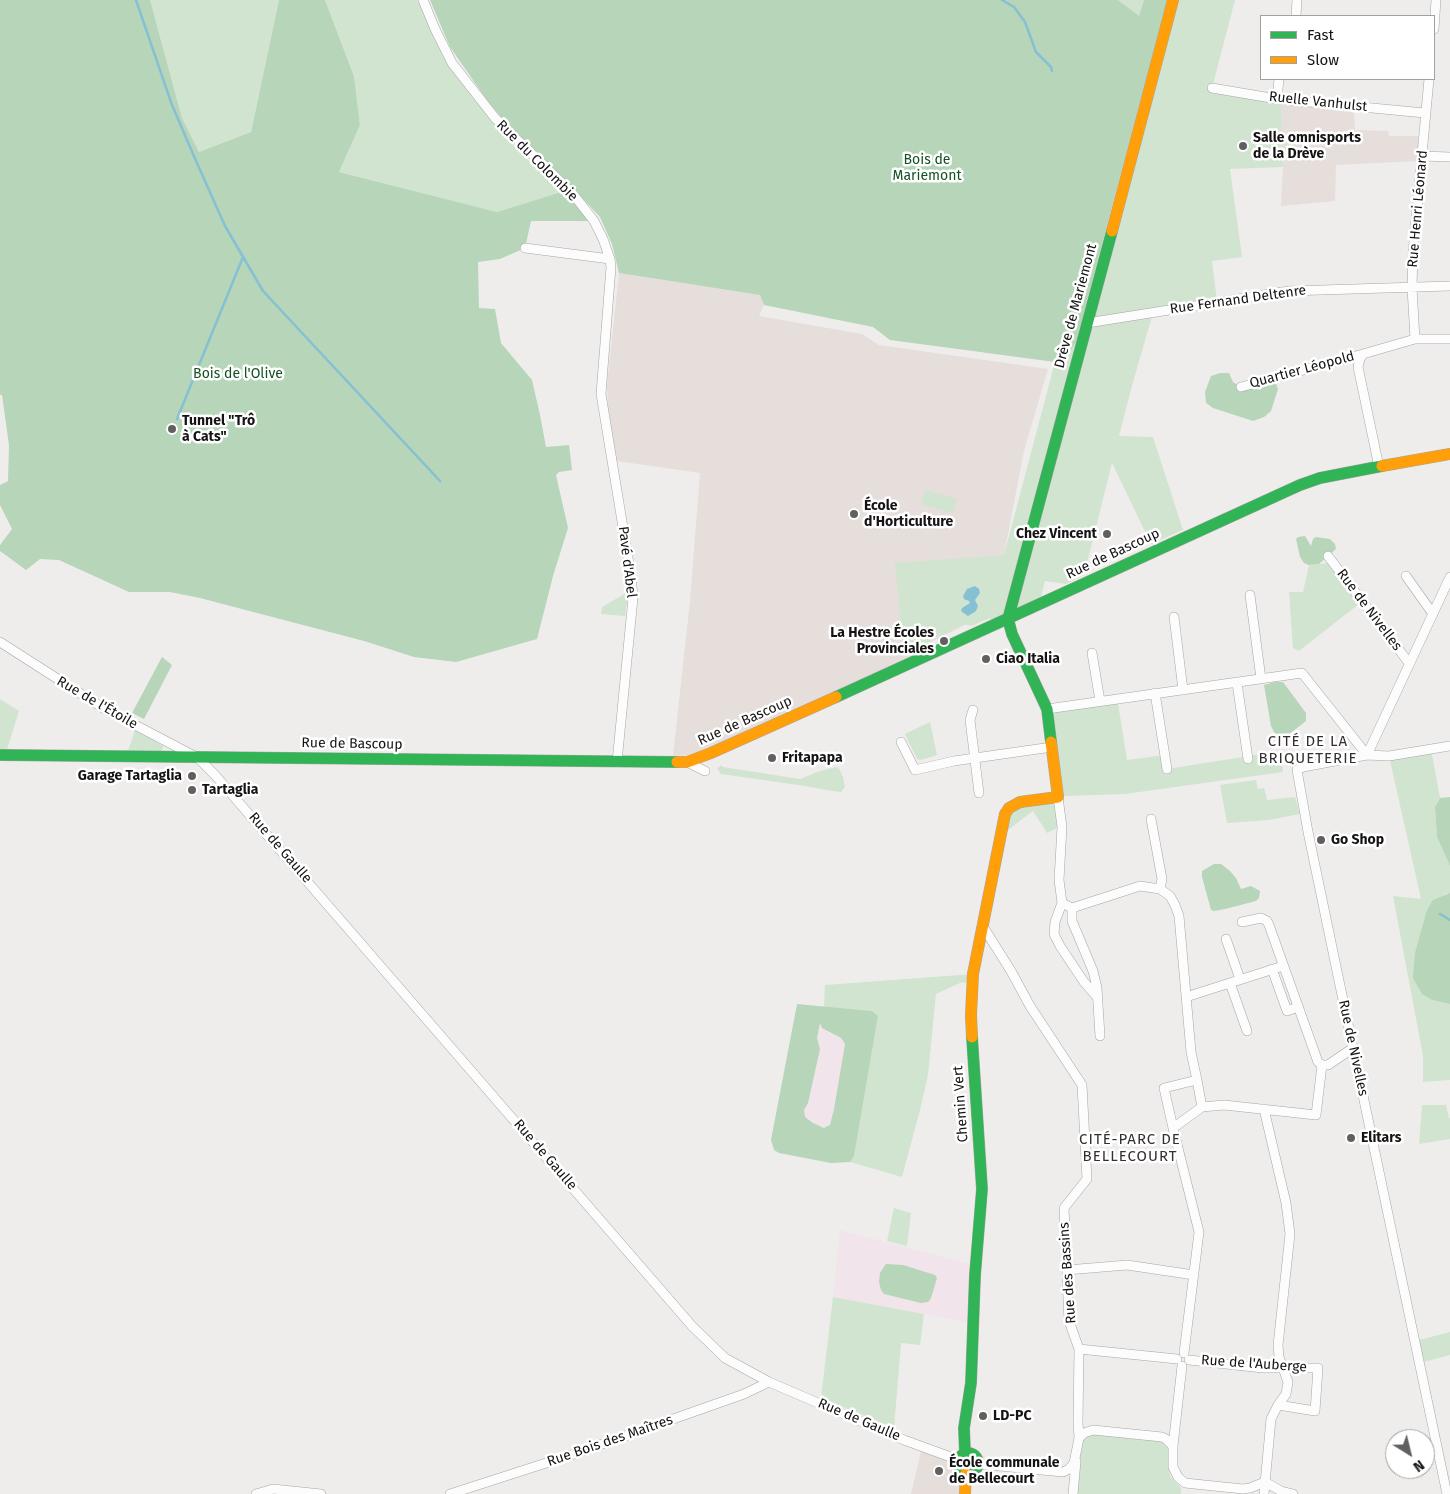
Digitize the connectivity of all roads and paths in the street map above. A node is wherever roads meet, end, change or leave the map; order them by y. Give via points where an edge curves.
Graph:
1 (422, 0) edge
2 (1173, 0) edge
3 (1297, 0) edge
4 (1436, 0) edge
5 (1296, 15) edge
6 (1435, 15) edge
7 (1279, 80) edge
8 (1429, 80) edge
9 (1212, 88) dead end
10 (1277, 99) junction
11 (1425, 112) junction
12 (1422, 156) junction
13 (1450, 157) edge
14 (525, 248) dead end
15 (610, 259) junction
16 (1450, 286) edge
17 (1412, 288) junction
18 (1087, 323) junction
19 (1450, 339) edge
20 (1415, 340) junction
21 (1363, 354) junction
22 (1241, 387) dead end
23 (601, 394) joint
24 (1450, 454) edge
25 (1379, 467) junction
26 (1328, 556) dead end
27 (1406, 576) dead end
28 (1450, 577) edge
29 (1250, 595) dead end
30 (1432, 614) junction
31 (1174, 617) dead end
32 (1008, 619) junction
33 (0, 642) edge
34 (1092, 653) dead end
35 (1409, 663) junction
36 (1261, 679) junction
37 (1237, 683) junction
38 (1184, 690) junction
39 (1155, 693) junction
40 (1100, 701) junction
41 (1047, 709) junction
42 (972, 710) dead end
43 (900, 742) dead end
44 (1450, 746) edge
45 (1052, 747) junction
46 (1367, 755) junction
47 (0, 756) edge
48 (198, 758) junction
49 (976, 758) junction
50 (1248, 759) dead end
51 (617, 762) junction
52 (687, 762) junction
53 (1167, 769) dead end
54 (705, 771) dead end
55 (979, 793) dead end
56 (1058, 797) junction
57 (1151, 819) dead end
58 (1160, 889) junction
59 (1062, 903) junction
60 (1072, 908) junction
61 (1242, 922) dead end
62 (982, 926) junction
63 (1226, 939) dead end
64 (1283, 966) junction
65 (1272, 969) junction
66 (1240, 979) junction
67 (1230, 983) junction
68 (1097, 997) junction
69 (1186, 997) junction
70 (1298, 1007) junction
71 (1247, 1031) dead end
72 (1100, 1036) dead end
73 (1352, 1048) junction
74 (1322, 1065) junction
75 (1197, 1080) junction
76 (1202, 1107) junction
77 (1264, 1109) junction
78 (1173, 1128) junction
79 (1067, 1270) junction
80 (1194, 1275) junction
81 (1079, 1349) junction
82 (1183, 1359) junction
83 (1283, 1368) junction
84 (769, 1382) junction
85 (1278, 1405) junction
86 (1079, 1438) junction
87 (1173, 1446) junction
88 (962, 1457) junction
89 (1076, 1459) junction
90 (978, 1464) junction
91 (966, 1473) junction
92 (1265, 1482) junction
93 (1073, 1489) edge
94 (256, 1494) edge
95 (320, 1494) edge
96 (450, 1494) edge
97 (965, 1494) edge
98 (1264, 1494) edge
99 (1292, 1494) edge
100 (1447, 1494) edge

1 - 15 street, Rue du Colombie via 452,63 494,118 573,194 594,221
2 - 18 street, Drève de Mariemont
3 - 5 street
4 - 6 street
7 - 10 street
8 - 11 street, Rue Henri Léonard
9 - 10 street, Ruelle Vanhulst
10 - 11 street, Ruelle Vanhulst
11 - 12 street, Rue Henri Léonard
12 - 13 street
12 - 17 street, Rue Henri Léonard
14 - 15 street
15 - 23 street, Rue du Colombie
16 - 17 street, Rue Fernand Deltenre
17 - 18 street, Rue Fernand Deltenre via 1289,290
17 - 20 street, Rue Henri Léonard
18 - 32 street, Drève de Mariemont
19 - 20 street, Quartier Léopold
20 - 21 street, Quartier Léopold
21 - 22 street, Quartier Léopold
21 - 25 street, Quartier Léopold via 1358,367
23 - 51 street, Pavé d'Abel via 633,592
24 - 25 street, Rue de Bascoup
25 - 32 street, Rue de Bascoup via 1300,484
26 - 35 street, Rue de Nivelles
27 - 30 street
28 - 30 street, Rue de Nivelles
29 - 36 street
30 - 35 street, Rue de Nivelles
31 - 38 street
32 - 41 street
32 - 52 street, Rue de Bascoup
33 - 48 street, Rue de l'Étoile via 103,708
34 - 40 street
35 - 46 street, Rue de Nivelles
36 - 37 street
36 - 46 street via 1302,673
37 - 38 street
37 - 50 street
38 - 39 street
39 - 40 street
39 - 53 street
40 - 41 street
41 - 45 street
42 - 49 street via 970,720
43 - 49 street via 915,770
44 - 46 street via 1389,756
45 - 49 street
45 - 56 street
46 - 73 street, Rue de Nivelles via 1298,770
47 - 48 street, Rue de Bascoup
48 - 51 street, Rue de Bascoup
48 - 84 street, Rue de Gaulle via 254,817 692,1326 725,1358
49 - 55 street
51 - 52 street, Rue de Bascoup
52 - 54 street
56 - 59 street via 1062,827 1059,880
56 - 62 street, Chemin Vert via 1020,802 1007,811
57 - 58 street via 1162,879
58 - 60 street via 1140,886
58 - 69 street via 1172,899 1179,916
59 - 60 street
59 - 68 street via 1054,934
60 - 68 street via 1072,922 1093,971
61 - 64 street via 1259,918 1267,921
62 - 79 street, Rue des Bassins via 1082,1085 1087,1180 1064,1208
62 - 88 street, Chemin Vert via 970,1015 982,1189 971,1383
63 - 66 street
64 - 65 street
64 - 70 street
65 - 66 street
65 - 70 street via 1287,1011
66 - 67 street
67 - 69 street
67 - 71 street
68 - 72 street
69 - 75 street
70 - 74 street via 1316,1059
73 - 74 street via 1328,1065
73 - 100 street, Rue de Nivelles
74 - 77 street via 1316,1115
75 - 76 street
75 - 78 street via 1164,1088
76 - 77 street via 1224,1105
76 - 78 street
77 - 83 street via 1290,1234 1278,1345
78 - 80 street via 1199,1232
79 - 80 street via 1127,1265
79 - 81 street, Rue des Bassins via 1069,1321
80 - 82 street
81 - 82 street, Rue de l'Auberge
81 - 86 street, Rue des Bassins
82 - 83 street, Rue de l'Auberge
82 - 87 street
83 - 85 street via 1288,1382 1286,1394
83 - 85 street, Rue de l'Auberge via 1318,1368 1315,1412
84 - 88 street, Rue de Gaulle via 913,1444
84 - 96 street, Rue Bois des Maîtres via 744,1394 574,1454
85 - 92 street via 1271,1419
86 - 87 street via 1093,1430 1162,1437
86 - 89 street
87 - 92 street via 1173,1467 1185,1483 1243,1489
88 - 90 street via 974,1454
88 - 91 street via 960,1468
89 - 90 street via 1069,1469 1058,1473
89 - 93 street
90 - 91 street via 973,1472
91 - 97 street
92 - 98 street
92 - 99 street via 1281,1492
94 - 95 street via 273,1489

